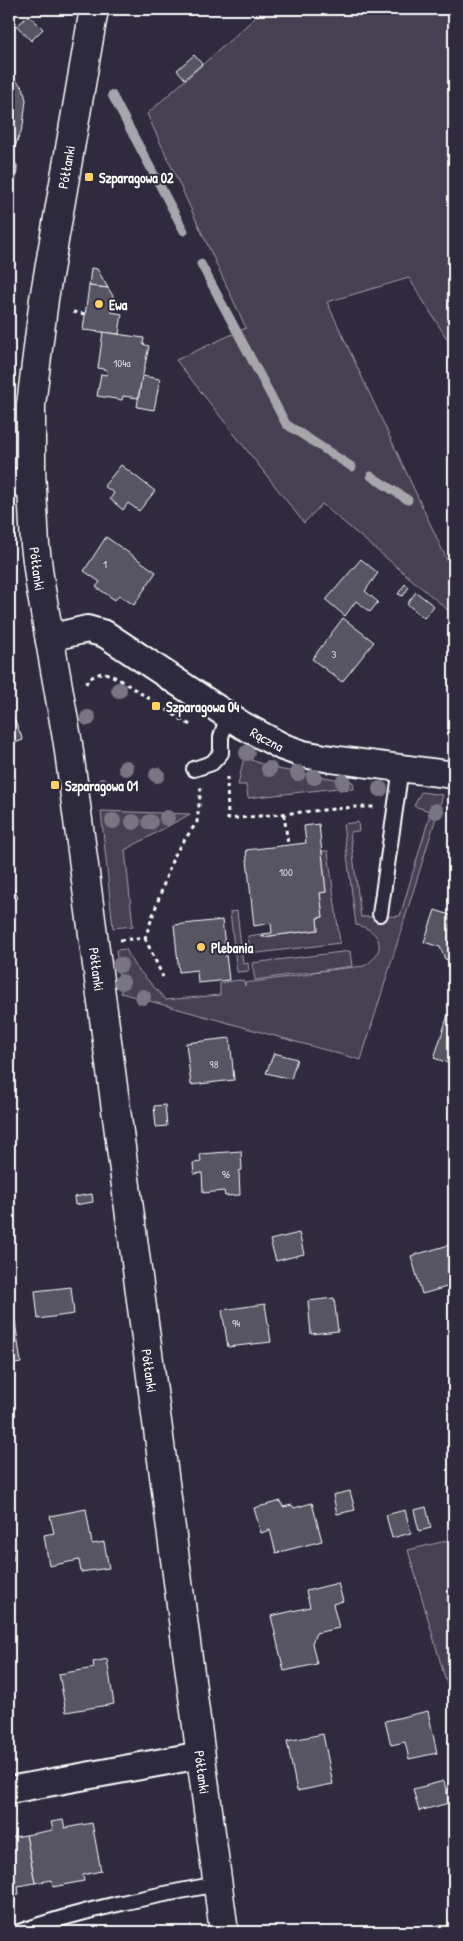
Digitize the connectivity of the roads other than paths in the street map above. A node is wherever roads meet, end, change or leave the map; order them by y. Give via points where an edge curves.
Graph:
1 (94, 9) edge
2 (20, 483) edge
3 (49, 638) junction
4 (228, 715) junction
5 (401, 768) junction
6 (194, 769) dead end
7 (454, 775) edge
8 (380, 914) dead end
9 (200, 1755) junction
10 (9, 1790) edge
11 (218, 1884) junction
12 (20, 1932) edge
13 (224, 1932) edge

1 - 2 street, Półłanki via 44,299
2 - 3 street, Półłanki
3 - 4 street, Rączna via 88,629 105,634
3 - 9 street, Półłanki via 64,714
4 - 5 street, Rączna via 261,736 303,754
4 - 6 lane via 221,737 221,753 212,763
5 - 7 street, Rączna
5 - 8 lane
9 - 10 street
9 - 11 street, Półłanki
11 - 12 lane via 88,1912
11 - 13 street, Półłanki

